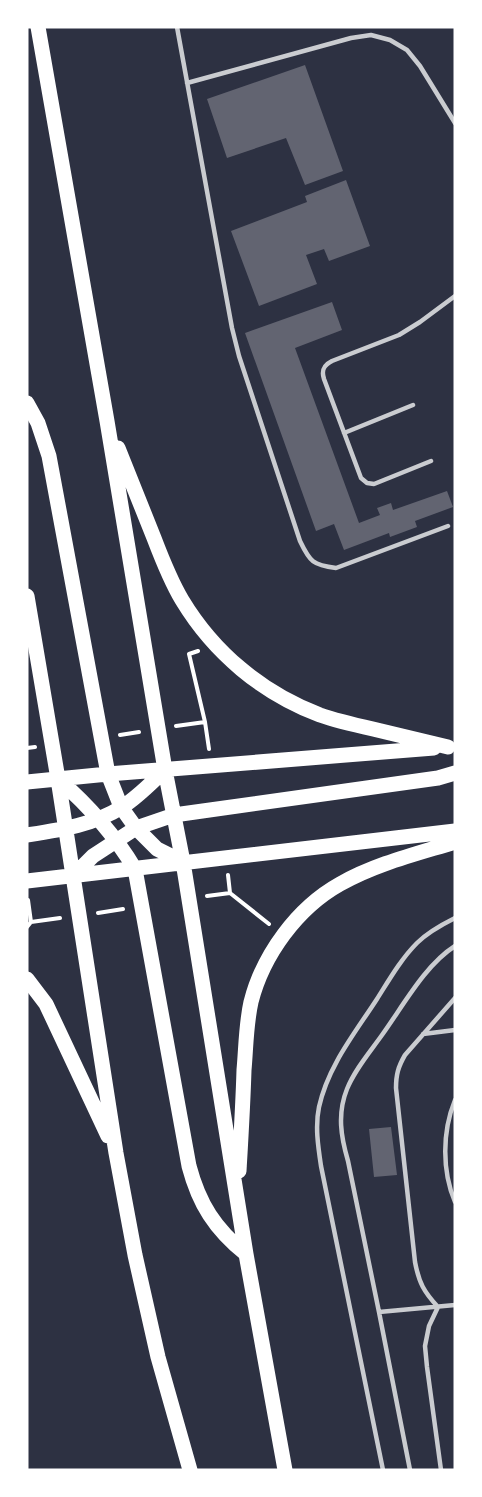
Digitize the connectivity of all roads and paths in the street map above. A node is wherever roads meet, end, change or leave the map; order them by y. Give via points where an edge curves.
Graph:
1 (38, 27) edge
2 (177, 27) edge
3 (187, 83) junction
4 (455, 123) edge
5 (455, 296) edge
6 (27, 403) edge
7 (413, 405) dead end
8 (107, 421) junction
9 (344, 433) junction
10 (431, 461) dead end
11 (448, 526) dead end
12 (27, 596) edge
13 (216, 646) junction
14 (205, 722) dead end
15 (452, 747) edge
16 (165, 770) junction
17 (455, 773) edge
18 (108, 774) junction
19 (58, 778) junction
20 (27, 782) edge
21 (121, 807) junction
22 (174, 815) junction
23 (98, 818) junction
24 (136, 828) junction
25 (65, 830) junction
26 (455, 831) edge
27 (27, 835) edge
28 (116, 840) junction
29 (455, 842) edge
30 (183, 862) junction
31 (135, 869) junction
32 (73, 876) junction
33 (27, 881) edge
34 (27, 894) edge
35 (189, 899) junction
36 (141, 906) junction
37 (79, 915) junction
38 (455, 918) edge
39 (31, 922) junction
40 (27, 927) edge
41 (283, 935) junction
42 (455, 946) edge
43 (27, 979) edge
44 (455, 998) edge
45 (455, 1030) edge
46 (423, 1034) junction
47 (455, 1100) edge
48 (116, 1153) junction
49 (455, 1172) edge
50 (447, 1174) junction
51 (237, 1201) junction
52 (455, 1202) edge
53 (246, 1254) junction
54 (455, 1305) edge
55 (438, 1307) junction
56 (379, 1312) junction
57 (190, 1470) edge
58 (285, 1470) edge
59 (383, 1470) edge
60 (410, 1470) edge
61 (441, 1470) edge

1 - 8 main road
2 - 3 lane
3 - 4 lane via 371,35 407,50
3 - 11 lane via 239,356 307,556 320,566 336,568
5 - 9 lane via 399,335 327,363 322,374
6 - 18 main road via 49,456
7 - 9 lane
8 - 13 main road via 168,574
8 - 16 main road
9 - 10 lane via 357,472 367,483 374,484
12 - 19 main road
13 - 14 path via 189,654
13 - 15 main road via 275,694 321,715
15 - 16 main road
16 - 18 main road
16 - 21 main road
16 - 22 main road
17 - 22 main road
18 - 19 main road
18 - 21 main road
19 - 20 main road
19 - 23 main road
19 - 25 main road
21 - 23 main road
21 - 24 main road
22 - 24 main road
22 - 30 main road
23 - 25 main road
23 - 28 main road
24 - 28 main road
24 - 30 main road via 157,849
25 - 27 main road
25 - 32 main road
26 - 30 main road
28 - 31 main road
28 - 32 main road
29 - 41 main road via 359,874 317,900
30 - 31 main road
30 - 35 main road
31 - 32 main road
31 - 36 main road
32 - 33 main road
32 - 37 main road
34 - 39 path
35 - 41 path via 230,893
35 - 51 main road
36 - 37 path
36 - 53 main road via 194,1183 208,1214
37 - 39 path
37 - 48 main road
38 - 59 lane via 436,927 401,962 340,1055 318,1108 321,1166
39 - 40 path
41 - 51 main road via 251,1001
42 - 56 lane via 426,974 359,1068 347,1089 341,1113 341,1138
43 - 48 main road via 56,1023
44 - 46 lane
45 - 46 lane
46 - 55 lane via 399,1065 396,1088 418,1279
47 - 50 lane via 447,1126
48 - 57 main road via 158,1357
49 - 50 lane
50 - 52 lane
51 - 53 main road
53 - 58 main road
54 - 55 lane
55 - 56 lane
55 - 61 lane via 425,1346
56 - 60 lane

